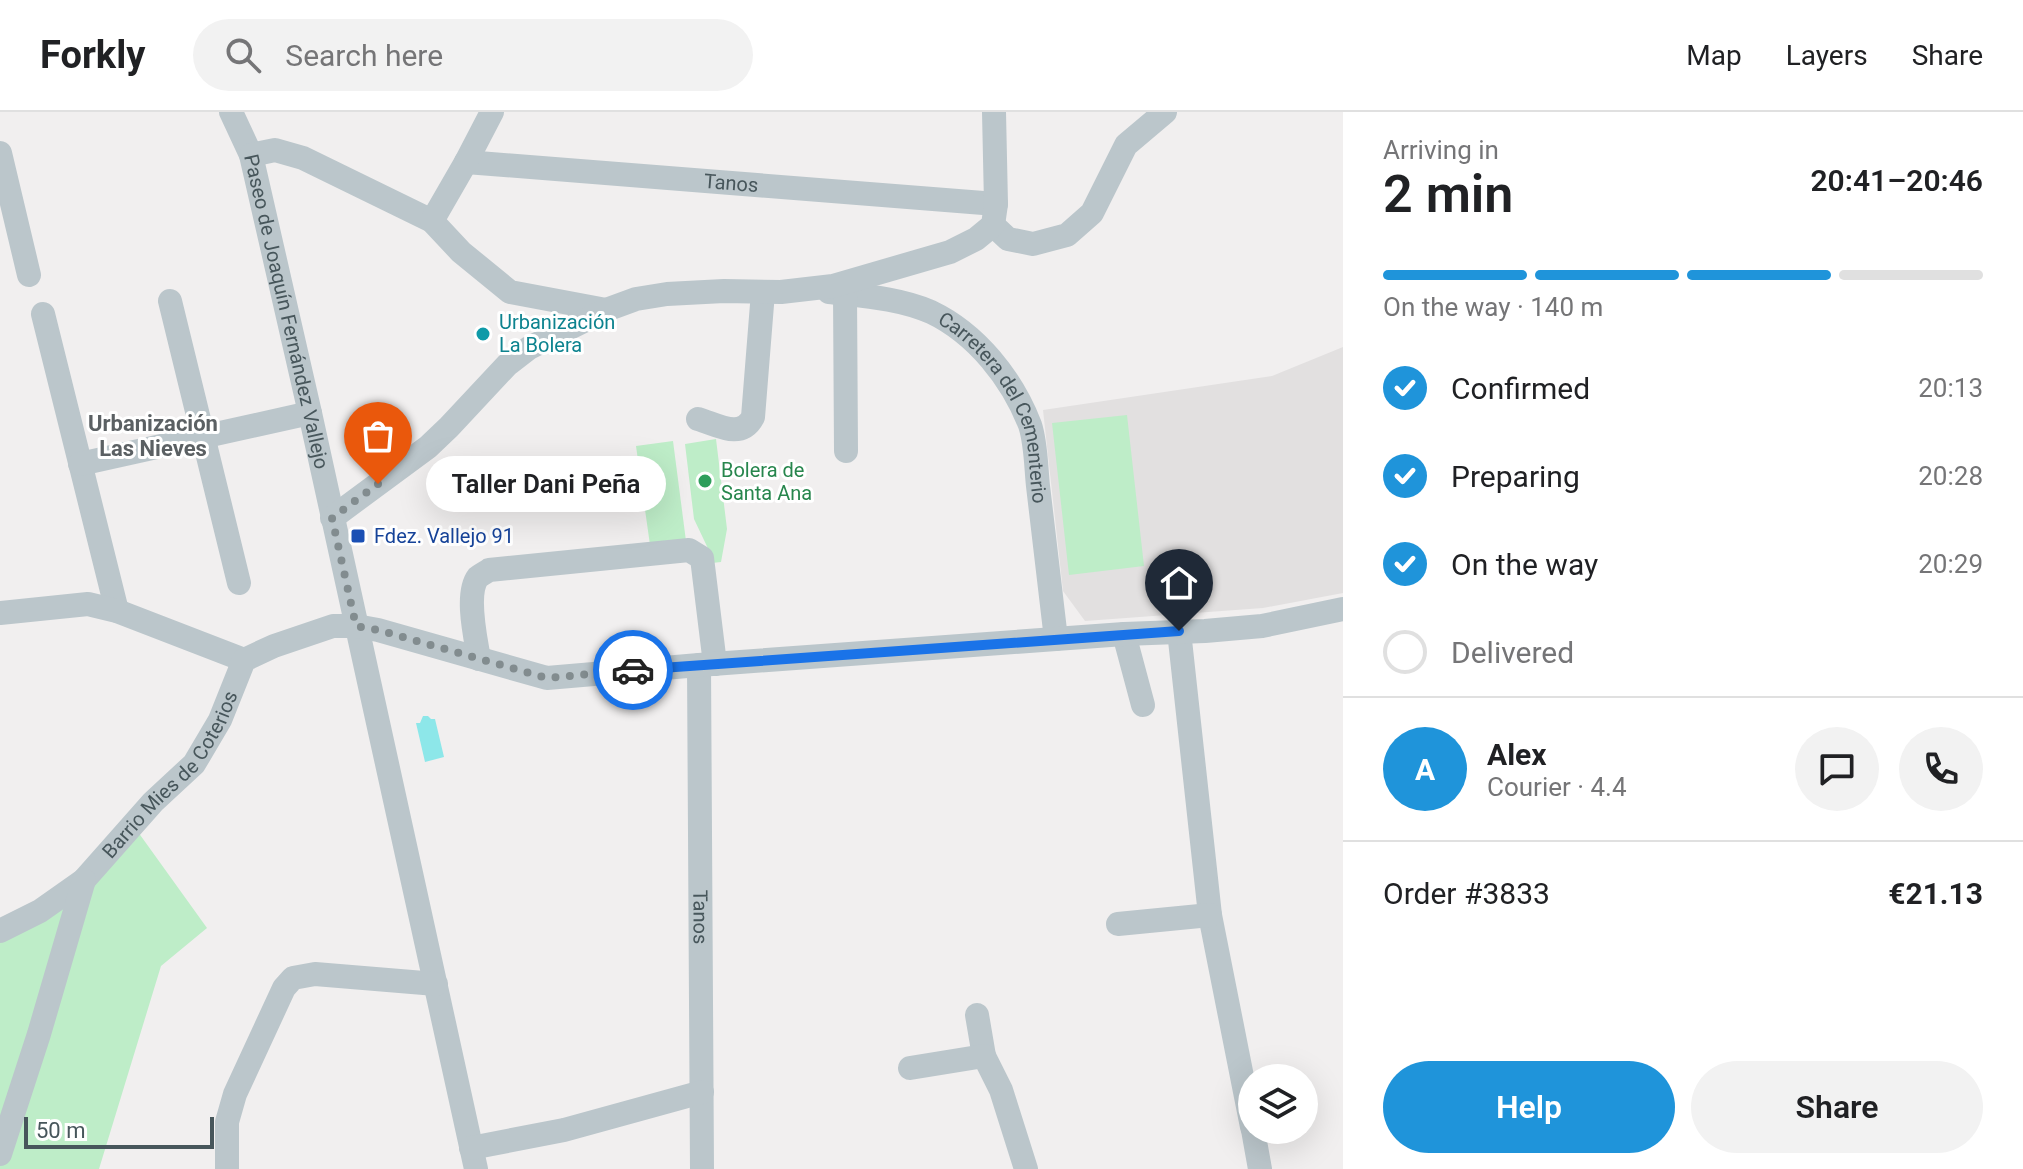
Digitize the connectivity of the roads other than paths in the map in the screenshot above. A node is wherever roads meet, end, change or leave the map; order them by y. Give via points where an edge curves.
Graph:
1 (492, 112) edge
2 (994, 112) edge
3 (1165, 112) edge
4 (226, 113) edge
5 (0, 153) edge
6 (251, 155) junction
7 (466, 162) junction
8 (994, 215) junction
9 (432, 221) junction
10 (29, 275) dead end
11 (807, 290) junction
12 (763, 292) junction
13 (845, 294) junction
14 (170, 301) dead end
15 (606, 310) junction
16 (43, 314) dead end
17 (310, 413) junction
18 (698, 419) dead end
19 (203, 437) junction
20 (846, 451) dead end
21 (80, 464) junction
22 (332, 518) junction
23 (239, 583) dead end
24 (1343, 609) edge
25 (117, 611) junction
26 (0, 613) edge
27 (356, 626) junction
28 (1179, 631) junction
29 (1124, 634) junction
30 (1056, 639) junction
31 (479, 659) junction
32 (244, 660) junction
33 (707, 664) junction
34 (1143, 705) dead end
35 (84, 880) junction
36 (1210, 915) junction
37 (1118, 924) dead end
38 (0, 931) edge
39 (436, 984) junction
40 (977, 1015) dead end
41 (984, 1056) junction
42 (1239, 1064) edge
43 (910, 1068) dead end
44 (702, 1092) junction
45 (1255, 1144) edge
46 (0, 1154) edge
47 (474, 1158) edge
48 (227, 1169) edge
49 (702, 1169) edge
50 (1026, 1169) edge
51 (1260, 1169) edge

1 - 7 street
2 - 8 street
3 - 8 street, Tanos via 1126,145 1092,213 1067,235 1033,244 1008,239
4 - 6 street, Paseo de Joaquín Fernández Vallejo
5 - 10 street
6 - 9 street via 275,150 303,158
6 - 17 street, Paseo de Joaquín Fernández Vallejo
7 - 8 street, Tanos
7 - 9 street
8 - 11 street via 976,239 950,252
9 - 15 street via 510,292
11 - 12 street
11 - 13 street, Carretera del Cementerio
12 - 15 street via 667,294
12 - 18 street via 753,417 742,430
13 - 20 street
13 - 30 street, Carretera del Cementerio via 932,313 976,343 1014,393 1031,428
14 - 19 street
15 - 22 street via 529,348 428,447
16 - 21 street
17 - 19 street
17 - 22 street, Paseo de Joaquín Fernández Vallejo
19 - 21 street
19 - 23 street
21 - 25 street
22 - 27 street, Paseo de Joaquín Fernández Vallejo
24 - 28 street via 1262,626
25 - 26 street, Barrio Mies de Coterios via 88,604
25 - 32 street, Barrio Mies de Coterios
27 - 31 street
27 - 32 street via 333,626
27 - 39 street, Paseo de Joaquín Fernández Vallejo
28 - 29 street
28 - 36 street
29 - 30 street
29 - 34 street
30 - 33 street
31 - 33 street via 547,678
31 - 33 street, Tanos via 471,616 473,590 478,577 489,570 689,550 702,558
32 - 35 street, Barrio Mies de Coterios via 220,720 194,764
33 - 44 street, Tanos
35 - 38 street, Barrio Mies de Coterios
35 - 46 street, Barrio Mies de Coterios
36 - 37 street
36 - 42 street
39 - 47 street, Paseo de Joaquín Fernández Vallejo
39 - 48 street via 315,974 293,978 235,1094 227,1122
40 - 41 street
41 - 43 street
41 - 50 street via 1001,1090
44 - 47 street, Paseo de Joaquín Fernández Vallejo
44 - 49 street, Tanos
45 - 51 street

